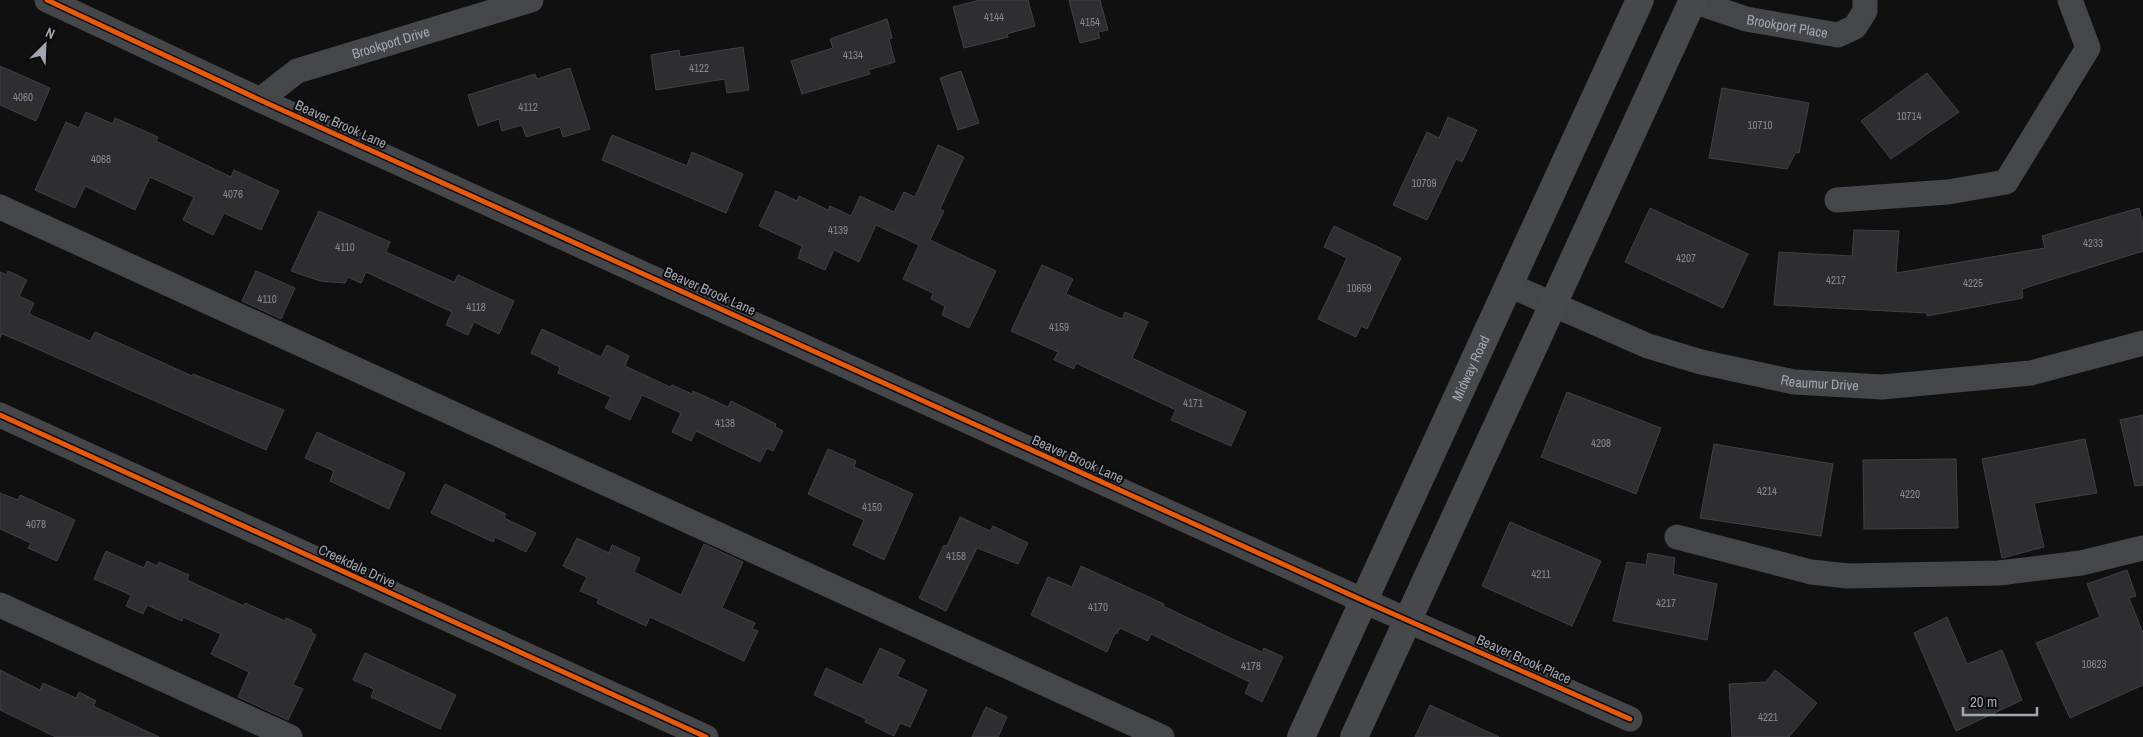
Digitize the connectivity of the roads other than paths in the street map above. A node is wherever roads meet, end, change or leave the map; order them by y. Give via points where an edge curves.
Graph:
1 (47, 0) edge
2 (531, 0) edge
3 (1640, 0) edge
4 (1692, 0) edge
5 (1865, 0) edge
6 (2070, 0) edge
7 (260, 100) junction
8 (1837, 200) dead end
9 (0, 207) edge
10 (1509, 285) junction
11 (1552, 306) junction
12 (2143, 343) edge
13 (0, 415) edge
14 (1677, 537) dead end
15 (2143, 548) edge
16 (1364, 601) junction
17 (0, 605) edge
18 (1408, 620) junction
19 (1630, 719) dead end
20 (290, 737) edge
21 (706, 737) edge
22 (1162, 737) edge
23 (1301, 737) edge
24 (1354, 737) edge

1 - 7 street, Beaver Brook Lane
2 - 7 street, Brookport Drive via 297,71
3 - 10 main road, Midway Road
4 - 5 street, Brookport Place via 1746,19 1838,35 1855,27 1865,11
4 - 11 main road
6 - 8 street via 2088,48 2006,182 1948,192
7 - 16 street, Beaver Brook Lane
9 - 22 street
10 - 11 street, Reaumur Drive
10 - 16 main road, Midway Road
11 - 12 street, Reaumur Drive via 1648,346 1701,362 1794,382 1882,387 2032,373
11 - 18 main road
13 - 21 street, Creekdale Drive
14 - 15 street via 1811,572 1848,576 1999,573 2081,563
16 - 18 street, Beaver Brook Lane
16 - 23 main road, Midway Road
17 - 20 street
18 - 19 street, Beaver Brook Place
18 - 24 main road

